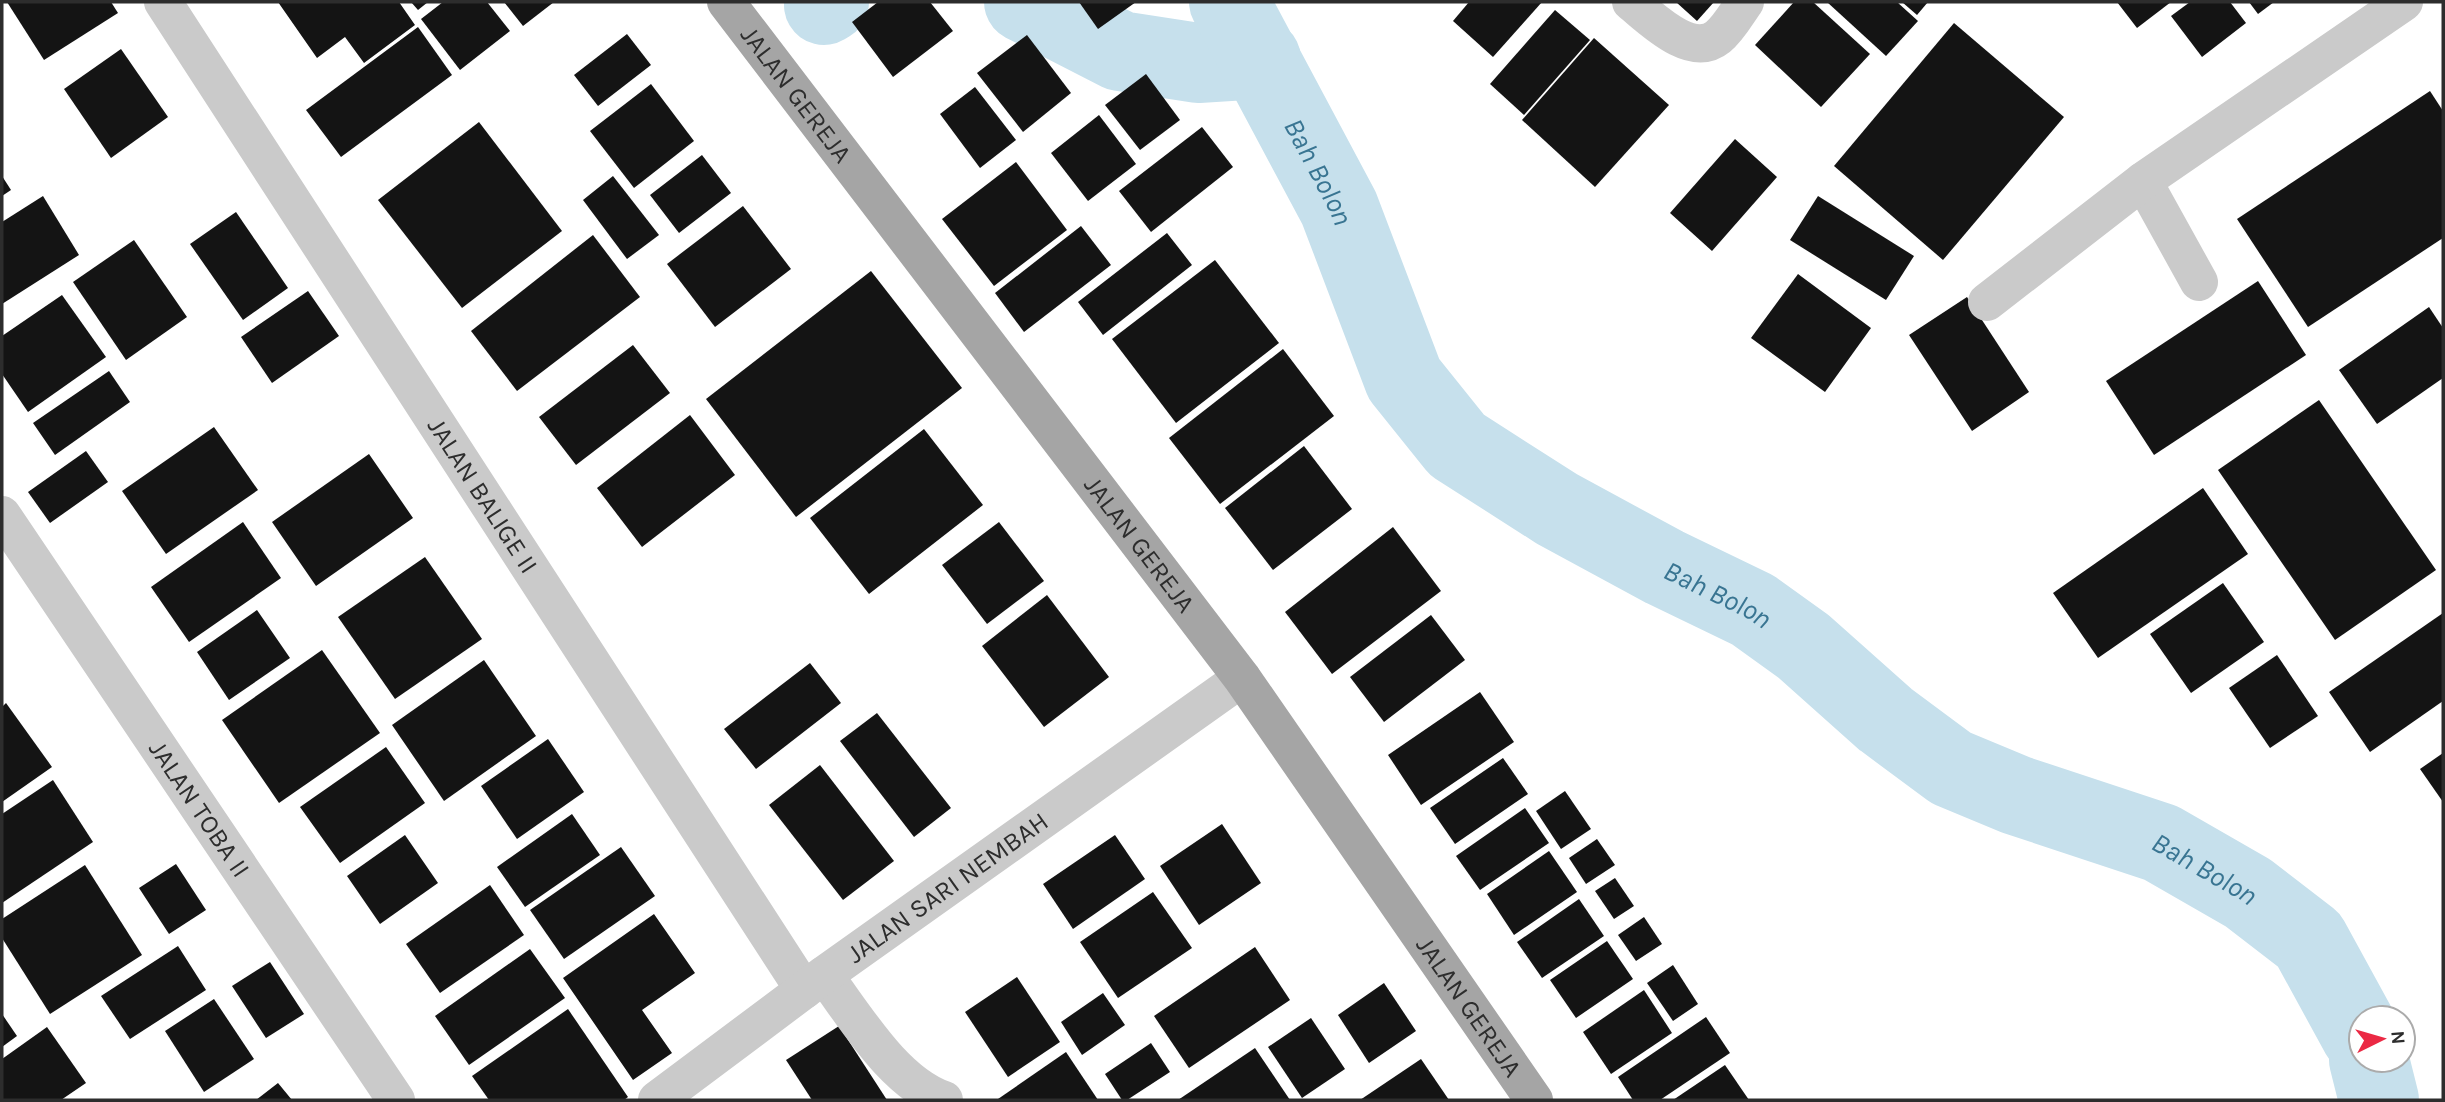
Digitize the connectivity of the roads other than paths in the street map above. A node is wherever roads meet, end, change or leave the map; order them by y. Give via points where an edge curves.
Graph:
1 (163, 2) edge
2 (726, 2) edge
3 (1631, 2) edge
4 (1745, 2) edge
5 (2404, 2) edge
6 (2143, 181) junction
7 (2199, 282) dead end
8 (1987, 302) dead end
9 (2, 515) edge
10 (1242, 678) junction
11 (814, 983) junction
12 (396, 1100) edge
13 (657, 1100) edge
14 (944, 1100) edge
15 (1534, 1100) edge

1 - 11 street, JALAN BALIGE II
2 - 10 main road, JALAN GEREJA
3 - 4 street via 1684,40 1699,43 1720,36
5 - 6 street
6 - 7 street
6 - 8 street
9 - 12 street, JALAN TOBA II
10 - 11 street, JALAN SARI NEMBAH
10 - 15 main road, JALAN GEREJA
11 - 13 street, JALAN SARI NEMBAH
11 - 14 street, JALAN BALIGE II via 899,1072 916,1087

